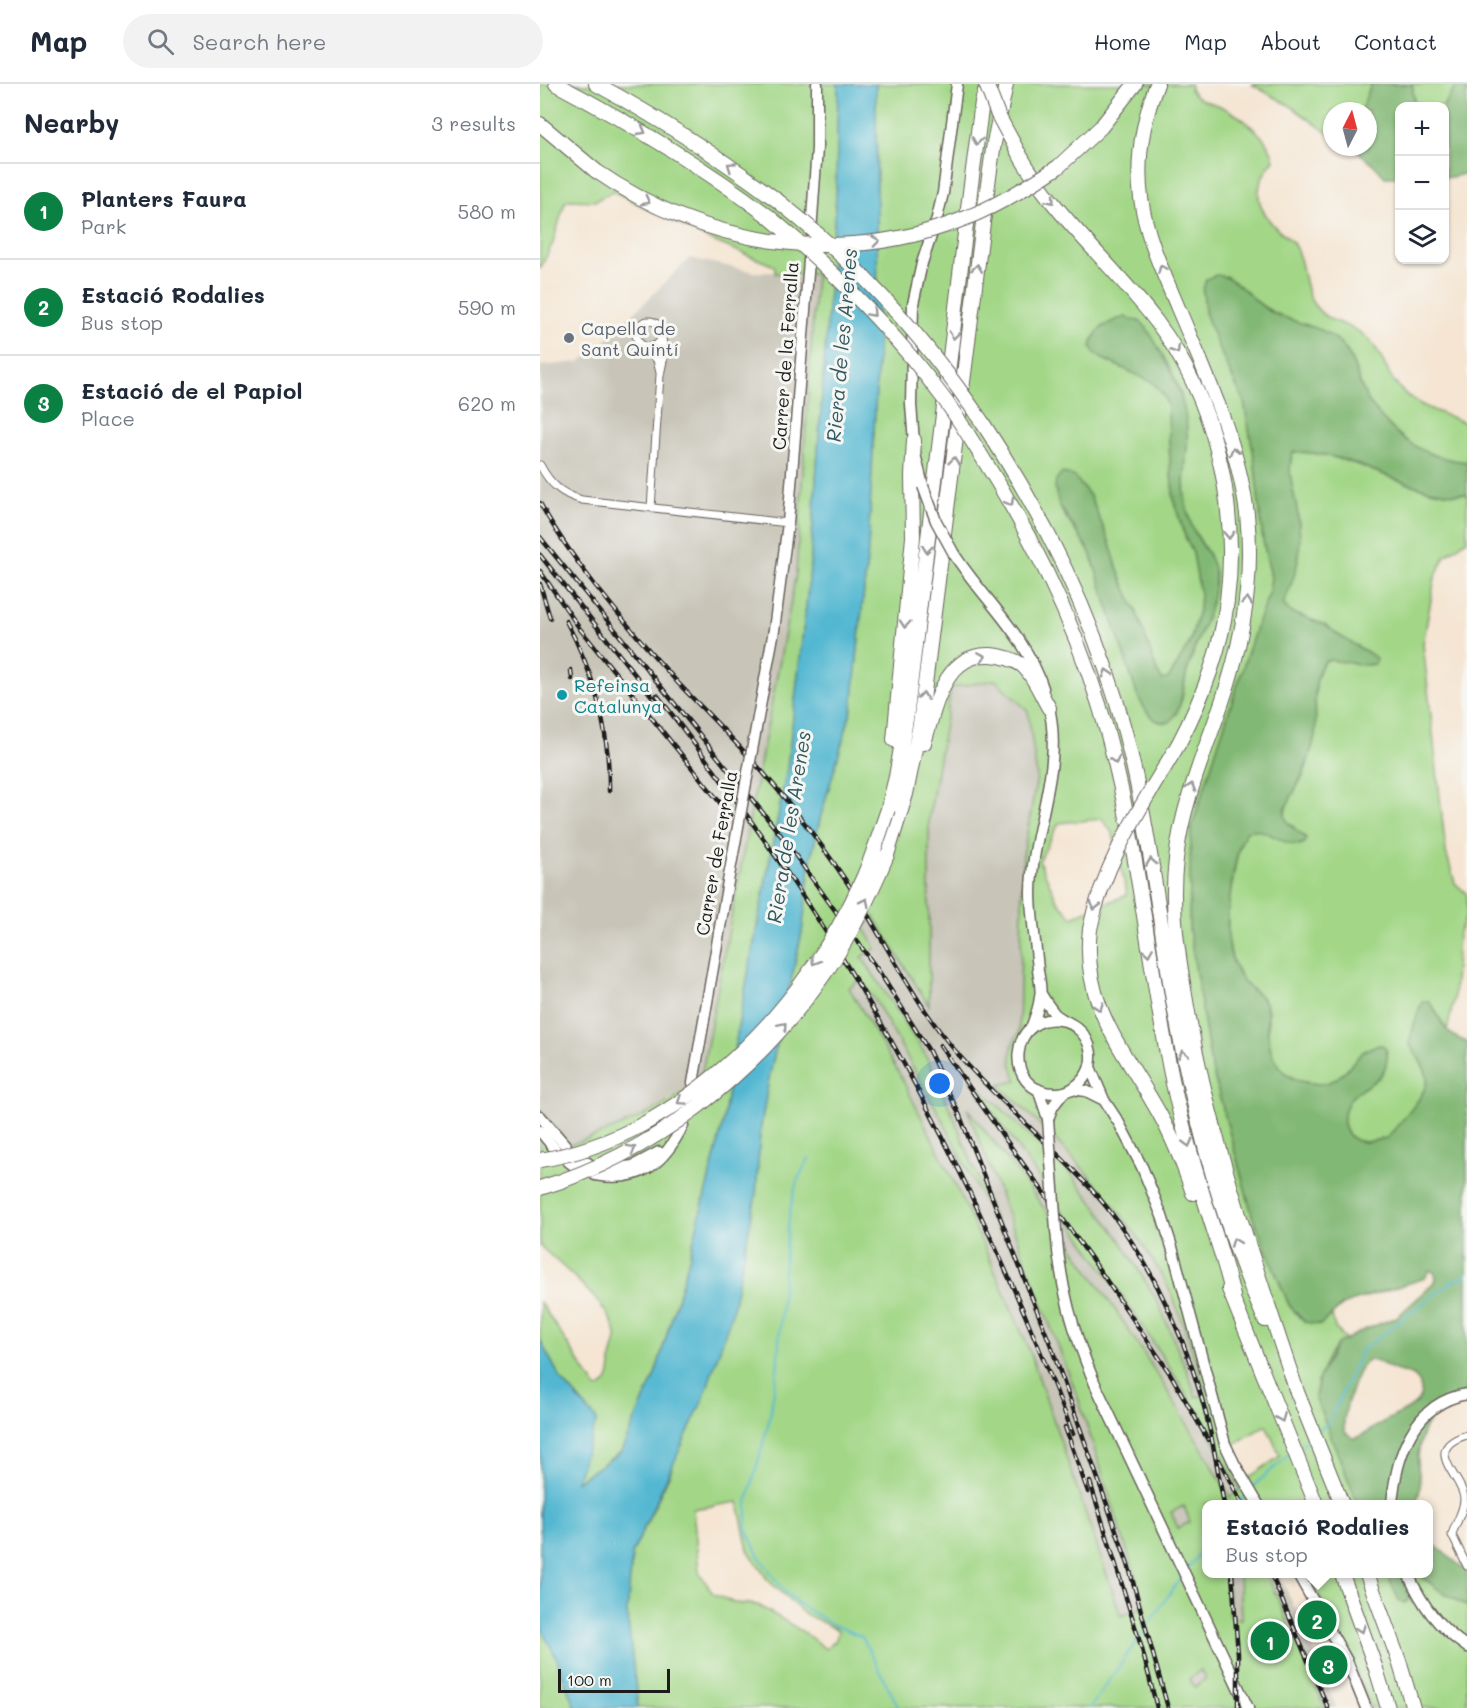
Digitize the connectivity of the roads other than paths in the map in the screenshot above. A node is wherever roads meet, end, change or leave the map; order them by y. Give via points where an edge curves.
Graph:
1 (556, 84) edge
2 (596, 84) edge
3 (817, 84) edge
4 (987, 84) edge
5 (1006, 84) edge
6 (1135, 84) edge
7 (1157, 84) edge
8 (952, 85) edge
9 (540, 124) edge
10 (662, 336) junction
11 (644, 345) junction
12 (660, 375) junction
13 (914, 440) junction
14 (540, 465) edge
15 (651, 508) junction
16 (788, 523) junction
17 (774, 630) joint
18 (1049, 708) junction
19 (912, 775) junction
20 (893, 776) junction
21 (1041, 994) junction
22 (1065, 1021) junction
23 (1031, 1028) junction
24 (1090, 1067) junction
25 (693, 1083) dead end
26 (1038, 1089) junction
27 (1068, 1090) junction
28 (1104, 1100) junction
29 (540, 1116) edge
30 (1048, 1119) junction
31 (683, 1125) dead end
32 (540, 1131) edge
33 (677, 1137) junction
34 (540, 1160) edge
35 (609, 1169) dead end
36 (595, 1175) dead end
37 (540, 1188) edge
38 (1233, 1296) junction
39 (1283, 1354) junction
40 (1467, 1394) edge
41 (1467, 1435) edge
42 (1253, 1496) edge
43 (1314, 1500) edge
44 (1340, 1500) edge
45 (1393, 1500) edge
46 (1467, 1566) edge
47 (1300, 1578) edge
48 (1343, 1578) edge
49 (1368, 1578) edge
50 (1410, 1578) edge
51 (1467, 1647) edge
52 (1248, 1708) edge
53 (1366, 1708) edge
54 (1388, 1708) edge
55 (1413, 1708) edge

1 -> 38 highway, bridge via 672,149 799,242 898,342 942,396 1021,521 1078,643 1103,715 1125,807 1170,1071
39 -> 2 highway, bridge via 1261,1312 1231,1230 1195,1108 1173,1003 1134,770 1109,680 1061,558 1026,493 948,372 881,294 813,229 708,149
3 - 16 street, Carrer de la Ferralla via 817,157
4 -> 20 highway via 970,192 906,719
4 -> 38 highway, bridge via 998,115 1030,174 1167,336 1191,376 1223,474 1230,549 1227,603 1210,669 1179,743 1111,862 1090,929 1089,969 1112,1036 1168,1131 1218,1267
19 -> 5 highway via 987,191
9 -> 6 highway, bridge via 596,171 643,200 708,227 779,242 834,245 903,237 964,219 1012,196 1058,167 1101,127
39 -> 7 highway via 1207,1106 1175,929 1174,877 1181,824 1236,656 1247,603 1249,550 1244,496 1232,444 1159,263 1143,213 1142,142
8 - 13 street via 943,193 914,303
10 - 11 street via 656,345
10 - 11 street via 657,324 645,322 637,336
10 - 12 street via 664,356
11 - 12 street via 657,360
12 - 15 street
13 - 18 street, bridge via 923,486 936,521 954,554 1028,652
13 -> 20 highway via 913,537
14 - 15 street via 554,486 573,497
15 - 16 street
16 - 17 street, Carrer de la Ferralla
17 - 25 street, Carrer de Ferralla, bridge
19 -> 18 highway via 940,693 955,668 965,661 993,655 1021,664
18 - 21 street via 1053,762 1036,842 1031,889
37 -> 19 highway, bridge via 593,1168 652,1137 715,1092 768,1043 821,979 855,923 890,848
20 -> 34 highway, bridge via 888,809 863,878 846,911 789,999 745,1047 694,1092 657,1116 591,1147
21 - 22 street
21 - 23 street
22 - 23 street via 1046,1021
22 - 24 street via 1078,1028 1088,1042
23 - 26 street via 1021,1041 1018,1066 1026,1080
24 - 27 street via 1083,1080
24 - 28 street
26 - 27 street via 1052,1093
26 - 30 street
27 - 28 street via 1086,1091
27 - 30 street via 1053,1106
28 - 42 street via 1142,1167 1162,1216 1225,1444
29 - 32 street via 561,1148
30 - 52 street, bridge via 1059,1272 1081,1351
31 - 33 street
33 - 35 street via 643,1162
33 - 36 street via 664,1156 648,1168 619,1177
38 -> 43 highway
39 - 44 highway
40 - 45 street via 1433,1407 1413,1431 1400,1459
41 - 46 street via 1454,1441 1445,1457 1463,1495 1452,1535
47 - 53 street via 1347,1661
48 -> 54 highway
49 - 55 highway
50 - 51 street via 1437,1623

